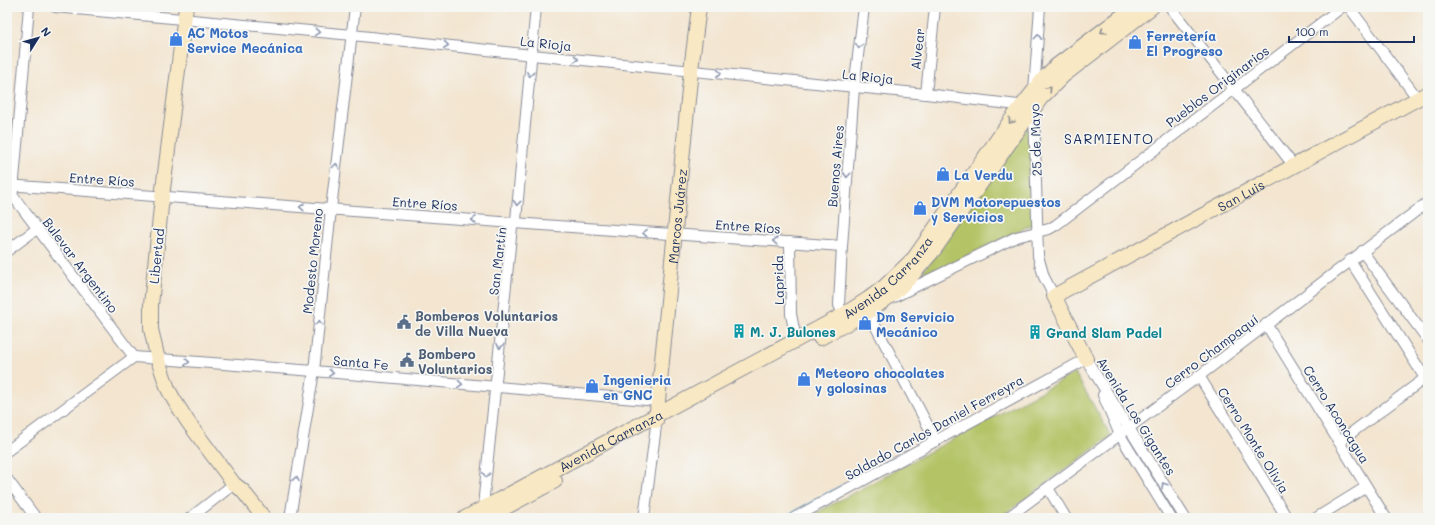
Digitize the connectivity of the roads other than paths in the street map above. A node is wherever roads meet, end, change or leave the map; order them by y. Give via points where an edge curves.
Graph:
1 (29, 7) edge
2 (55, 7) edge
3 (355, 7) edge
4 (536, 7) edge
5 (699, 7) edge
6 (864, 7) edge
7 (935, 7) edge
8 (1040, 7) edge
9 (1134, 7) edge
10 (1152, 7) edge
11 (1170, 7) edge
12 (1342, 7) edge
13 (1349, 7) edge
14 (185, 13) edge
15 (352, 35) junction
16 (532, 55) junction
17 (691, 70) junction
18 (854, 88) junction
19 (1234, 89) junction
20 (1034, 90) junction
21 (926, 94) junction
22 (1423, 96) edge
23 (1028, 106) junction
24 (1294, 166) junction
25 (10, 188) edge
26 (162, 197) junction
27 (1428, 202) edge
28 (331, 209) junction
29 (514, 223) junction
30 (38, 228) junction
31 (1038, 232) junction
32 (675, 235) junction
33 (790, 242) junction
34 (842, 246) junction
35 (7, 251) edge
36 (1362, 252) junction
37 (1350, 260) junction
38 (1054, 296) junction
39 (872, 309) junction
40 (848, 318) junction
41 (1266, 324) junction
42 (796, 340) junction
43 (1428, 340) edge
44 (134, 358) junction
45 (1086, 359) junction
46 (158, 360) junction
47 (314, 371) junction
48 (1199, 376) junction
49 (1427, 377) edge
50 (496, 388) junction
51 (658, 401) junction
52 (656, 421) junction
53 (1129, 428) junction
54 (1120, 435) junction
55 (936, 441) junction
56 (1339, 442) junction
57 (7, 451) edge
58 (7, 479) edge
59 (234, 484) junction
60 (1366, 487) junction
61 (1048, 488) junction
62 (486, 514) edge
63 (36, 518) edge
64 (190, 518) edge
65 (255, 518) edge
66 (264, 518) edge
67 (290, 518) edge
68 (464, 518) edge
69 (644, 518) edge
70 (794, 518) edge
71 (1007, 518) edge
72 (1066, 518) edge
73 (1171, 518) edge
74 (1185, 518) edge
75 (1287, 518) edge
76 (1316, 518) edge
77 (1386, 518) edge

1 - 25 street
2 - 14 street, La Rioja
3 - 15 street, Modesto Moreno
4 - 16 street, San Martín
5 - 17 main road, Marcos Juárez
6 -> 18 street, Buenos Aires
7 - 21 street, Alvear
20 -> 8 street, 25 de Mayo
9 -> 20 main road, Avenida Carranza via 1056,66
23 -> 10 main road, Avenida Carranza
11 - 19 street
12 - 19 street, Pueblos Originarios
13 - 22 street
14 -> 15 street, La Rioja
14 - 26 main road, Libertad
15 -> 16 street, La Rioja
28 -> 15 street, Modesto Moreno
16 -> 17 street, La Rioja
16 -> 29 street, San Martín
17 -> 18 street, La Rioja
17 - 32 main road, Marcos Juárez
18 - 21 street, La Rioja
18 -> 34 street, Buenos Aires
19 - 24 street
19 - 31 street, Pueblos Originarios via 1056,225
20 - 23 main road, Avenida Carranza
21 - 23 street, La Rioja
22 - 24 main road, San Luis
23 - 31 street, 25 de Mayo
23 - 39 main road, Avenida Carranza via 923,264 893,294
23 -> 40 main road, Avenida Carranza via 914,258
24 - 38 main road, San Luis
25 - 26 street, Entre Ríos
25 - 30 street, Bulevar Argentino
28 -> 26 street, Entre Ríos
26 - 46 main road, Libertad via 151,311 151,329
27 - 36 street, Cerro Champaquí
29 -> 28 street, Entre Ríos
47 -> 28 street, Modesto Moreno
32 -> 29 street, Entre Ríos
29 -> 50 street, San Martín
30 - 35 street
30 - 44 street, Bulevar Argentino
31 - 38 street, 25 de Mayo via 1041,268
31 - 39 street, Pueblos Originarios via 1016,237
33 -> 32 street, Entre Ríos
32 - 51 main road, Marcos Juárez
33 - 34 street, Entre Ríos
33 - 42 street, Laprida via 792,314
34 - 40 street, Buenos Aires via 839,305
36 - 37 street, Cerro Champaquí
36 - 43 street
37 - 41 street, Cerro Champaquí
37 - 49 street
38 - 45 main road, 25 de Mayo
39 - 40 main road, Avenida Carranza
39 - 55 street
40 - 42 main road, Avenida Carranza
40 - 52 main road, Avenida Carranza
41 - 48 street, Cerro Champaquí
41 - 56 street, Cerro Aconcagua
42 - 52 main road, Avenida Carranza
44 - 46 street, Santa Fe
44 - 57 street
45 - 53 street, Avenida Los Gigantes
45 - 54 street, Avenida Los Gigantes
45 - 55 street, Soldado Carlos Daniel Ferreyra
46 -> 47 street, Santa Fe
46 - 59 main road, Libertad via 168,389 180,411
47 -> 50 street, Santa Fe
67 -> 47 street, Modesto Moreno
48 - 53 street, Cerro Champaquí
48 - 75 street, Cerro Monte Olivia
49 - 56 street
50 - 51 street, Santa Fe
50 -> 62 street, San Martín via 484,496
51 - 52 main road, Marcos Juárez
52 - 62 main road, Avenida Carranza
52 - 69 street
53 - 54 street, Cerro Champaquí
74 -> 53 street, Avenida Los Gigantes
54 - 61 street, Cerro Champaquí
54 - 73 street, Avenida Los Gigantes
55 - 70 street, Soldado Carlos Daniel Ferreyra
56 - 60 street, Cerro Aconcagua
58 - 63 street
59 - 64 street
59 - 65 main road, Libertad via 238,495
59 - 66 main road, Libertad via 242,490
60 - 76 street
60 - 77 street, Cerro Aconcagua
61 - 71 street, Cerro Champaquí
61 - 72 street
62 - 68 main road, Avenida Carranza

